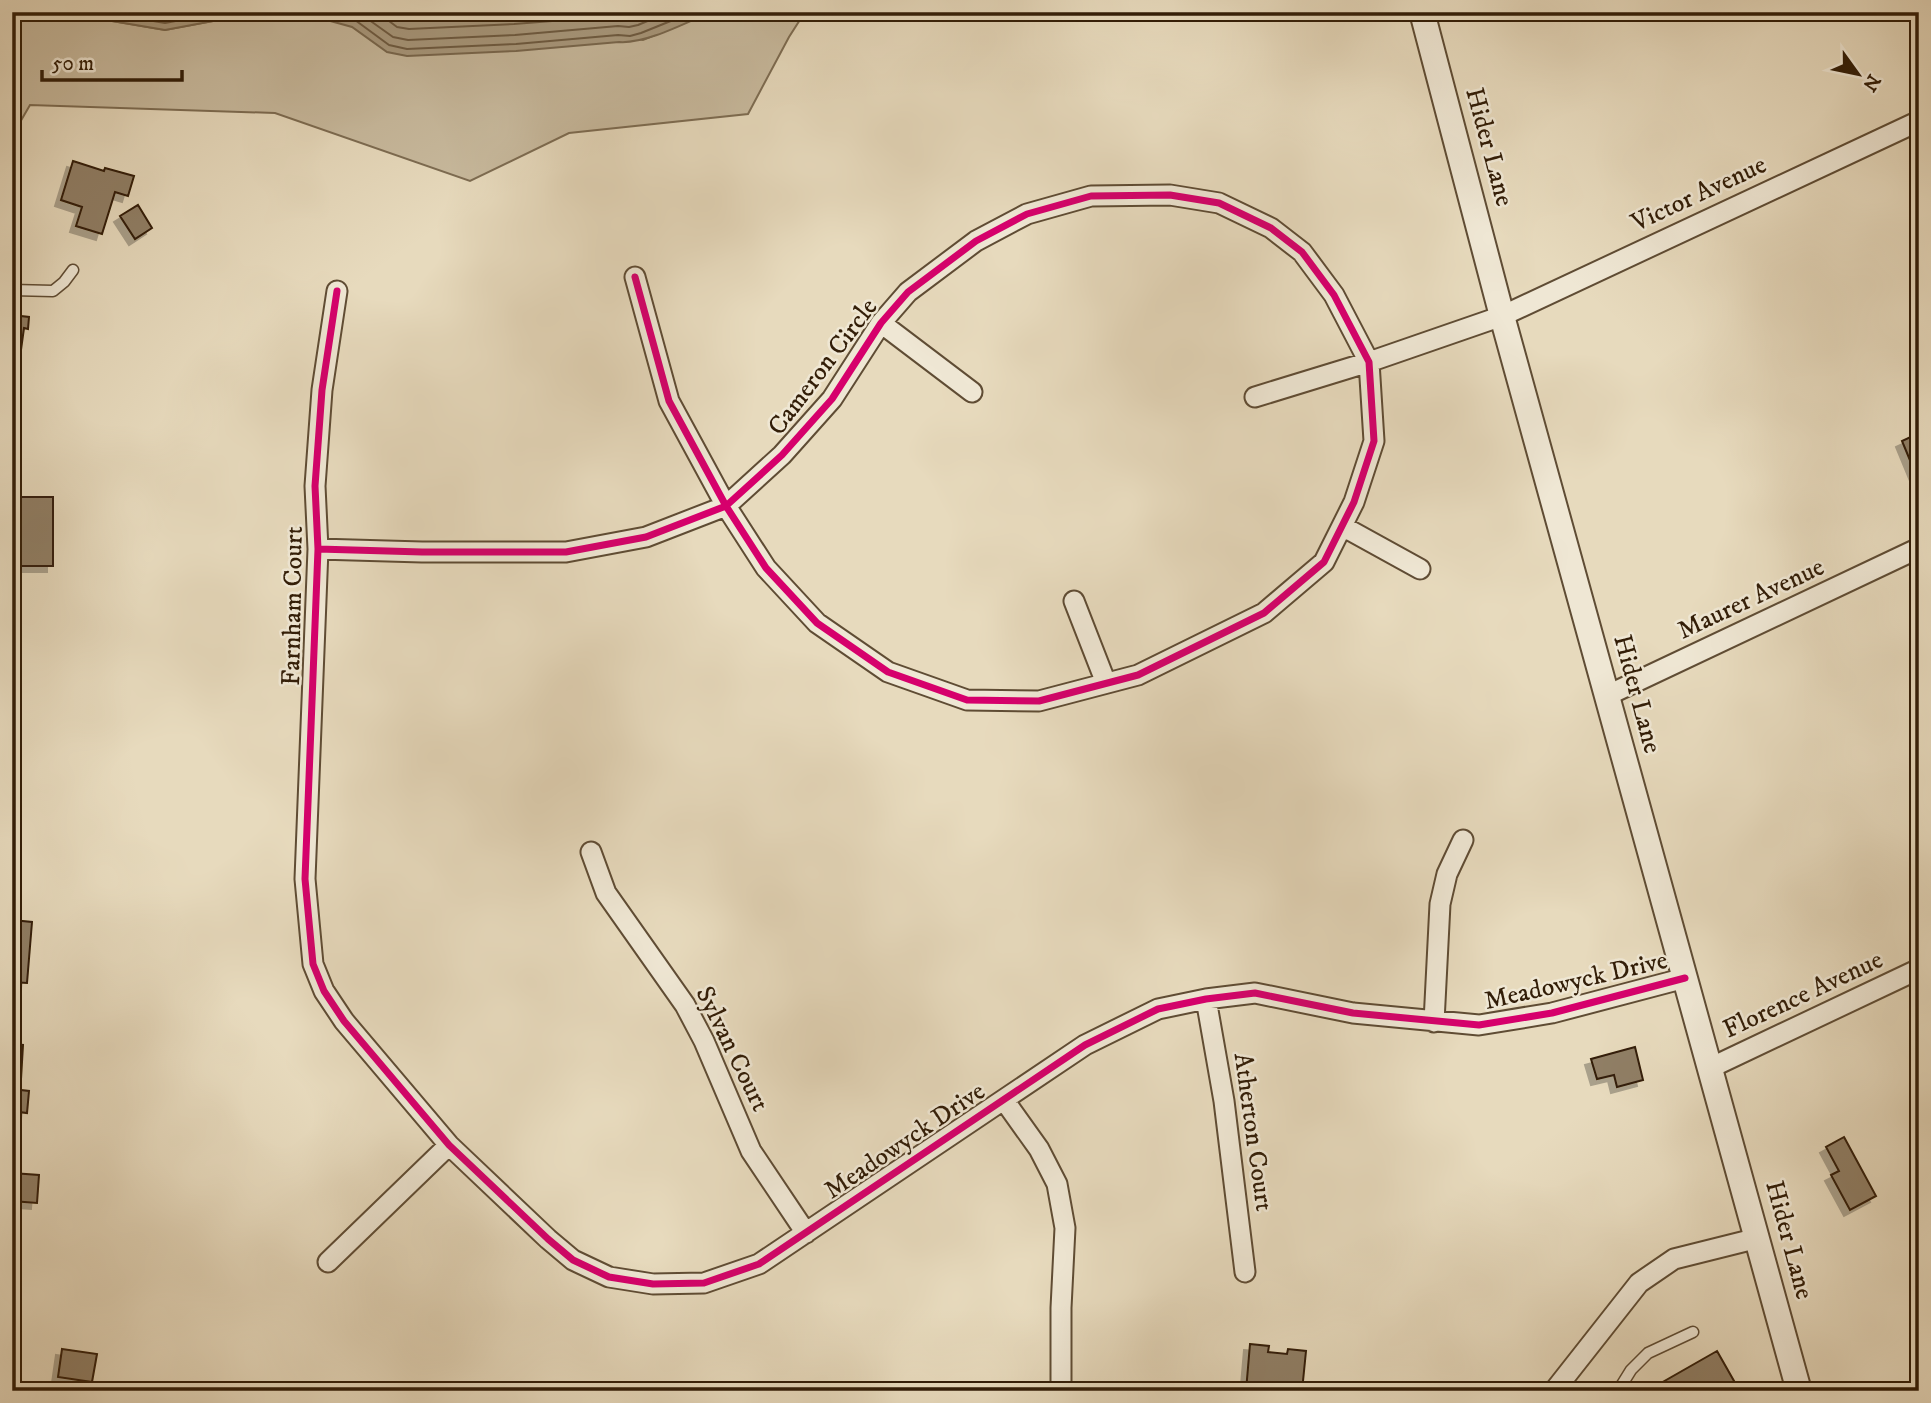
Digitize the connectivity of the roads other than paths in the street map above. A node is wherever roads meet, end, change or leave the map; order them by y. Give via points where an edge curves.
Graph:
1 (1422, 12) edge
2 (1919, 121) edge
3 (73, 270) dead end
4 (635, 277) dead end
5 (12, 290) edge
6 (337, 291) dead end
7 (1502, 316) junction
8 (881, 323) junction
9 (1369, 362) junction
10 (972, 392) dead end
11 (1255, 397) dead end
12 (726, 506) junction
13 (1342, 526) junction
14 (1919, 548) edge
15 (318, 549) junction
16 (1420, 569) dead end
17 (1074, 601) dead end
18 (1105, 683) junction
19 (1606, 696) junction
20 (1463, 840) dead end
21 (591, 852) dead end
22 (308, 924) joint
23 (1919, 970) edge
24 (1685, 978) junction
25 (1206, 999) junction
26 (1434, 1022) junction
27 (1710, 1068) junction
28 (1004, 1100) junction
29 (449, 1145) junction
30 (806, 1233) junction
31 (1758, 1238) junction
32 (328, 1262) dead end
33 (1245, 1272) dead end
34 (1693, 1332) dead end
35 (1564, 1387) edge
36 (1061, 1391) edge
37 (1618, 1391) edge
38 (1799, 1391) edge

1 - 7 street, Hider Lane
2 - 7 street, Victor Avenue
3 - 5 lane via 54,291
4 - 12 street via 669,401
6 - 15 street, Farnham Court via 321,390 315,486
7 - 9 street
7 - 19 street, Hider Lane
8 - 9 street, Cameron Circle via 908,292 976,241 1027,214 1091,197 1170,195 1219,203 1271,228 1302,252 1334,295
8 - 10 street
8 - 12 street, Cameron Circle via 832,399 782,456
9 - 11 street
9 - 13 street, Cameron Circle via 1374,441
12 - 15 street, Cameron Circle via 646,537 566,552
12 - 18 street, Cameron Circle via 766,568 817,623 888,672 967,700 1039,701
13 - 16 street
13 - 18 street, Cameron Circle via 1324,562 1264,614 1138,675
14 - 19 street, Maurer Avenue
15 - 22 street, Farnham Court via 305,879
17 - 18 street
19 - 24 street, Hider Lane
20 - 26 street via 1447,874 1440,904
21 - 30 street, Sylvan Court via 606,893 704,1041 751,1151
22 - 29 street, Meadowyck Drive via 313,964 324,991
23 - 27 street, Florence Avenue
24 - 26 street, Meadowyck Drive via 1552,1013 1479,1025
24 - 27 street, Hider Lane
25 - 26 street, Meadowyck Drive via 1255,993 1353,1013
25 - 28 street, Meadowyck Drive via 1158,1009 1085,1045
25 - 33 street, Atherton Court
27 - 31 street, Hider Lane
28 - 30 street, Meadowyck Drive
28 - 36 street via 1057,1184 1065,1228
29 - 30 street, Meadowyck Drive via 573,1260 608,1278 653,1284 705,1283 759,1264
29 - 32 street
31 - 35 street via 1674,1259 1639,1283
31 - 38 street, Hider Lane
34 - 37 lane via 1648,1353

